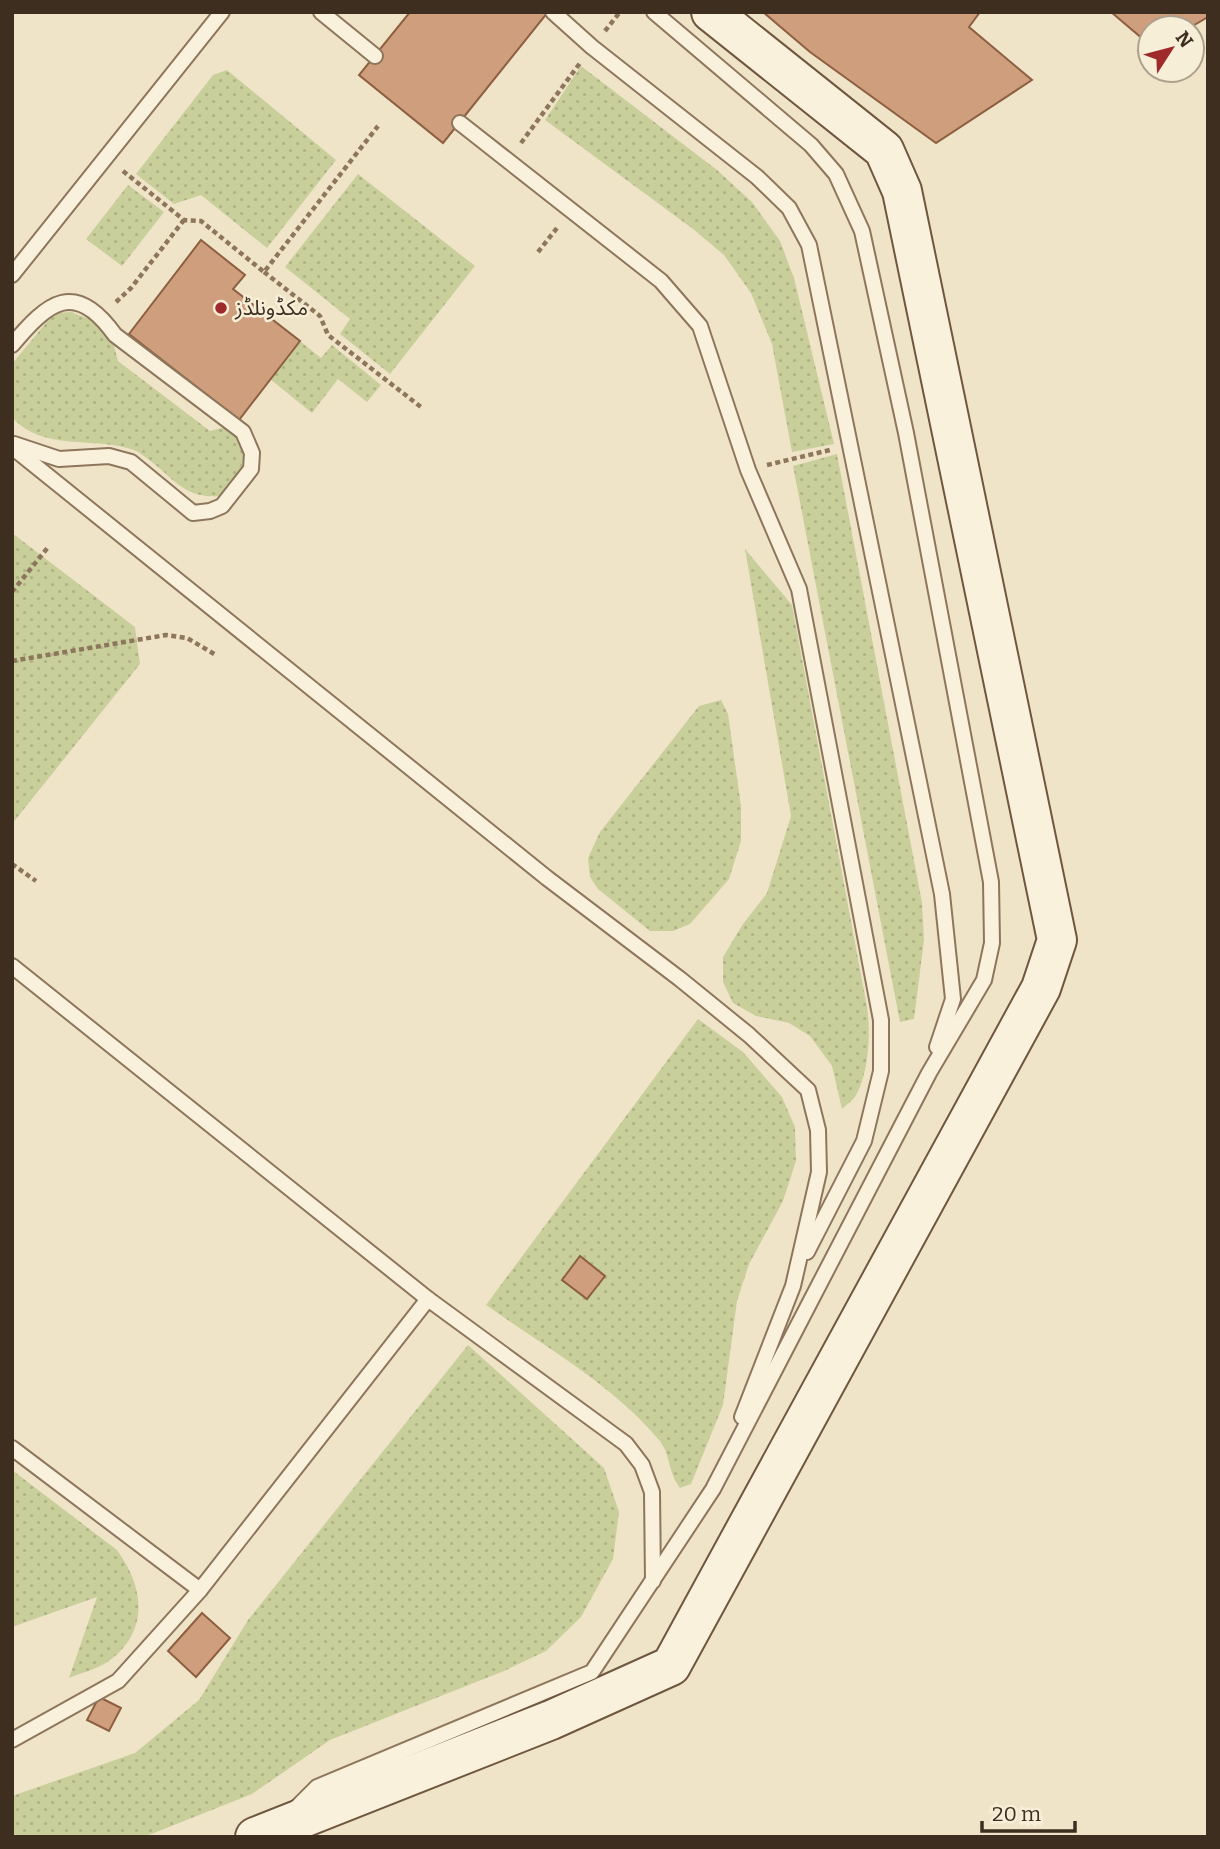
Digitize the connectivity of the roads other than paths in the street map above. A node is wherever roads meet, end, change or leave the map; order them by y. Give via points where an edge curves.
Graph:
1 (222, 12) edge
2 (321, 12) edge
3 (552, 12) edge
4 (654, 12) edge
5 (710, 12) edge
6 (375, 55) dead end
7 (460, 123) dead end
8 (12, 275) edge
9 (12, 345) edge
10 (12, 445) edge
11 (12, 965) edge
12 (929, 1073) junction
13 (796, 1273) junction
14 (428, 1299) junction
15 (12, 1448) edge
16 (713, 1489) junction
17 (653, 1582) junction
18 (200, 1590) junction
19 (12, 1740) edge
20 (266, 1832) edge

1 - 8 lane
2 - 6 lane
3 - 12 lane via 757,177 789,208 809,244 942,894 953,999
4 - 12 lane via 811,145 836,174 862,231 906,433 991,882 992,943 984,981
5 - 20 main road via 884,150 902,191 1057,940 1041,988 671,1665 551,1720
7 - 13 lane via 660,281 699,326 748,470 799,589 881,1020 881,1071 864,1141
9 - 10 lane via 53,304 74,301 87,306 102,316 115,335 243,432 252,453 251,469 222,506 193,513 131,462 109,456 59,459
10 - 13 lane via 547,878 749,1035 808,1090 818,1129 820,1172
11 - 14 lane
12 - 16 lane
13 - 16 lane
14 - 17 lane via 626,1444 642,1465 652,1492
14 - 18 lane
15 - 18 lane
16 - 17 lane
17 - 20 lane via 592,1672 317,1787
18 - 19 lane via 118,1681

